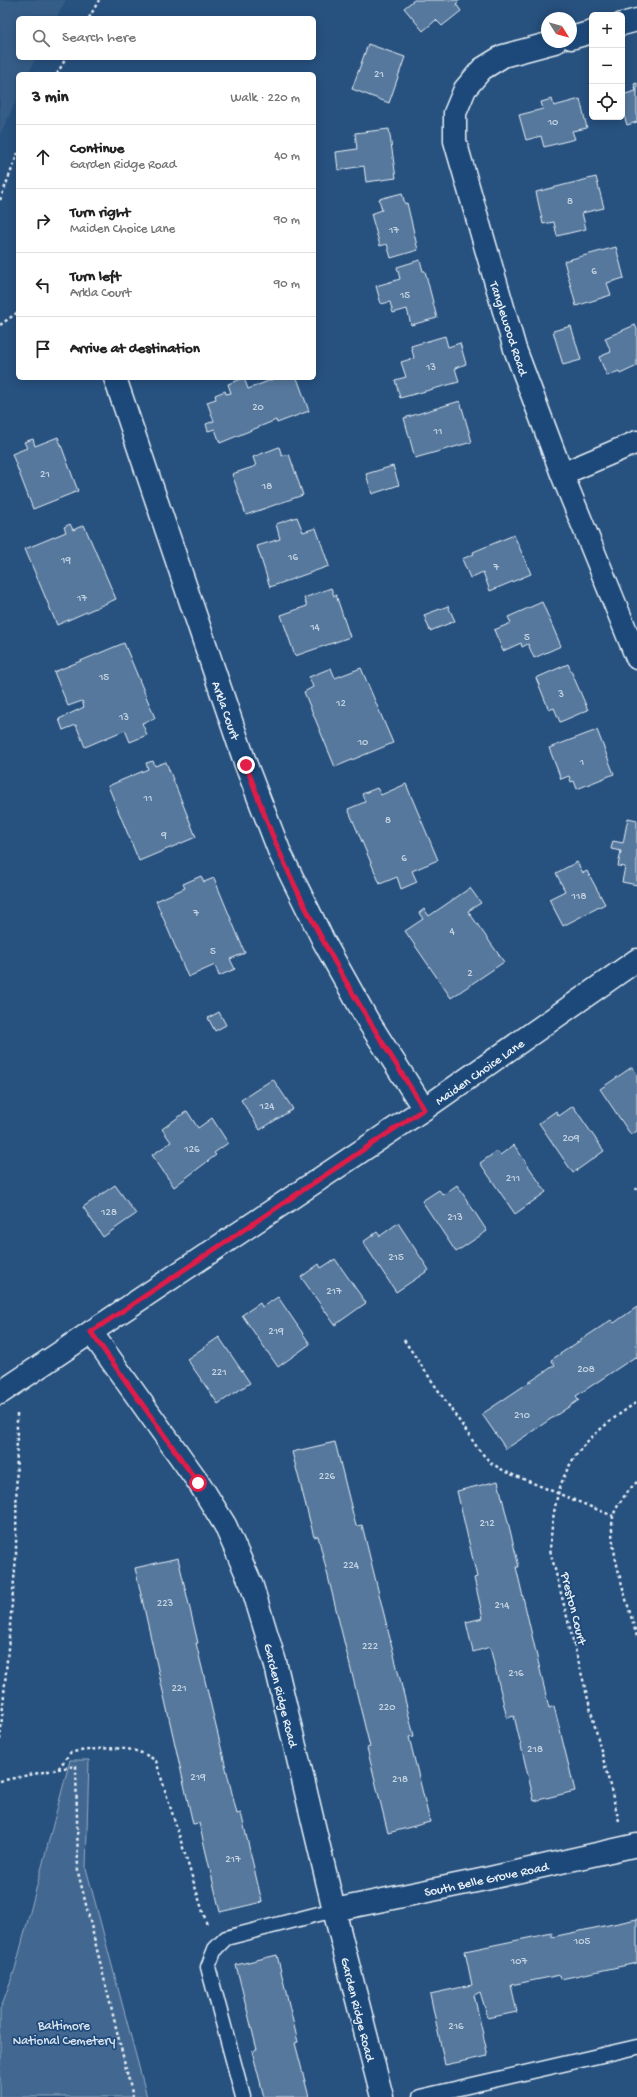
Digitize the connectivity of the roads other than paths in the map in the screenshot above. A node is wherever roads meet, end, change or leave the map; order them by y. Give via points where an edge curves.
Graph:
1 (637, 20) edge
2 (625, 23) edge
3 (589, 33) edge
4 (577, 36) edge
5 (541, 46) edge
6 (116, 380) edge
7 (637, 442) edge
8 (562, 474) junction
9 (637, 658) edge
10 (637, 960) edge
11 (424, 1109) junction
12 (91, 1332) junction
13 (0, 1393) edge
14 (631, 1846) edge
15 (334, 1910) junction
16 (637, 2047) edge
17 (243, 2097) edge
18 (382, 2097) edge
19 (420, 2097) edge

1 - 2 street
3 - 4 street
5 - 8 street, Tanglewood Road via 503,56 482,69 465,89 455,113 455,141 515,349
6 - 11 street, Arkla Court via 246,765 280,853 368,1021
7 - 8 street
8 - 9 street, Tanglewood Road
10 - 11 street, Maiden Choice Lane
11 - 12 street, Maiden Choice Lane
12 - 13 street, Maiden Choice Lane
12 - 15 street, Garden Ridge Road via 225,1525 252,1586 275,1662
14 - 15 street, South Belle Grove Road
15 - 17 lane via 226,1938 215,1949 208,1967
15 - 18 street, Garden Ridge Road
16 - 19 lane

